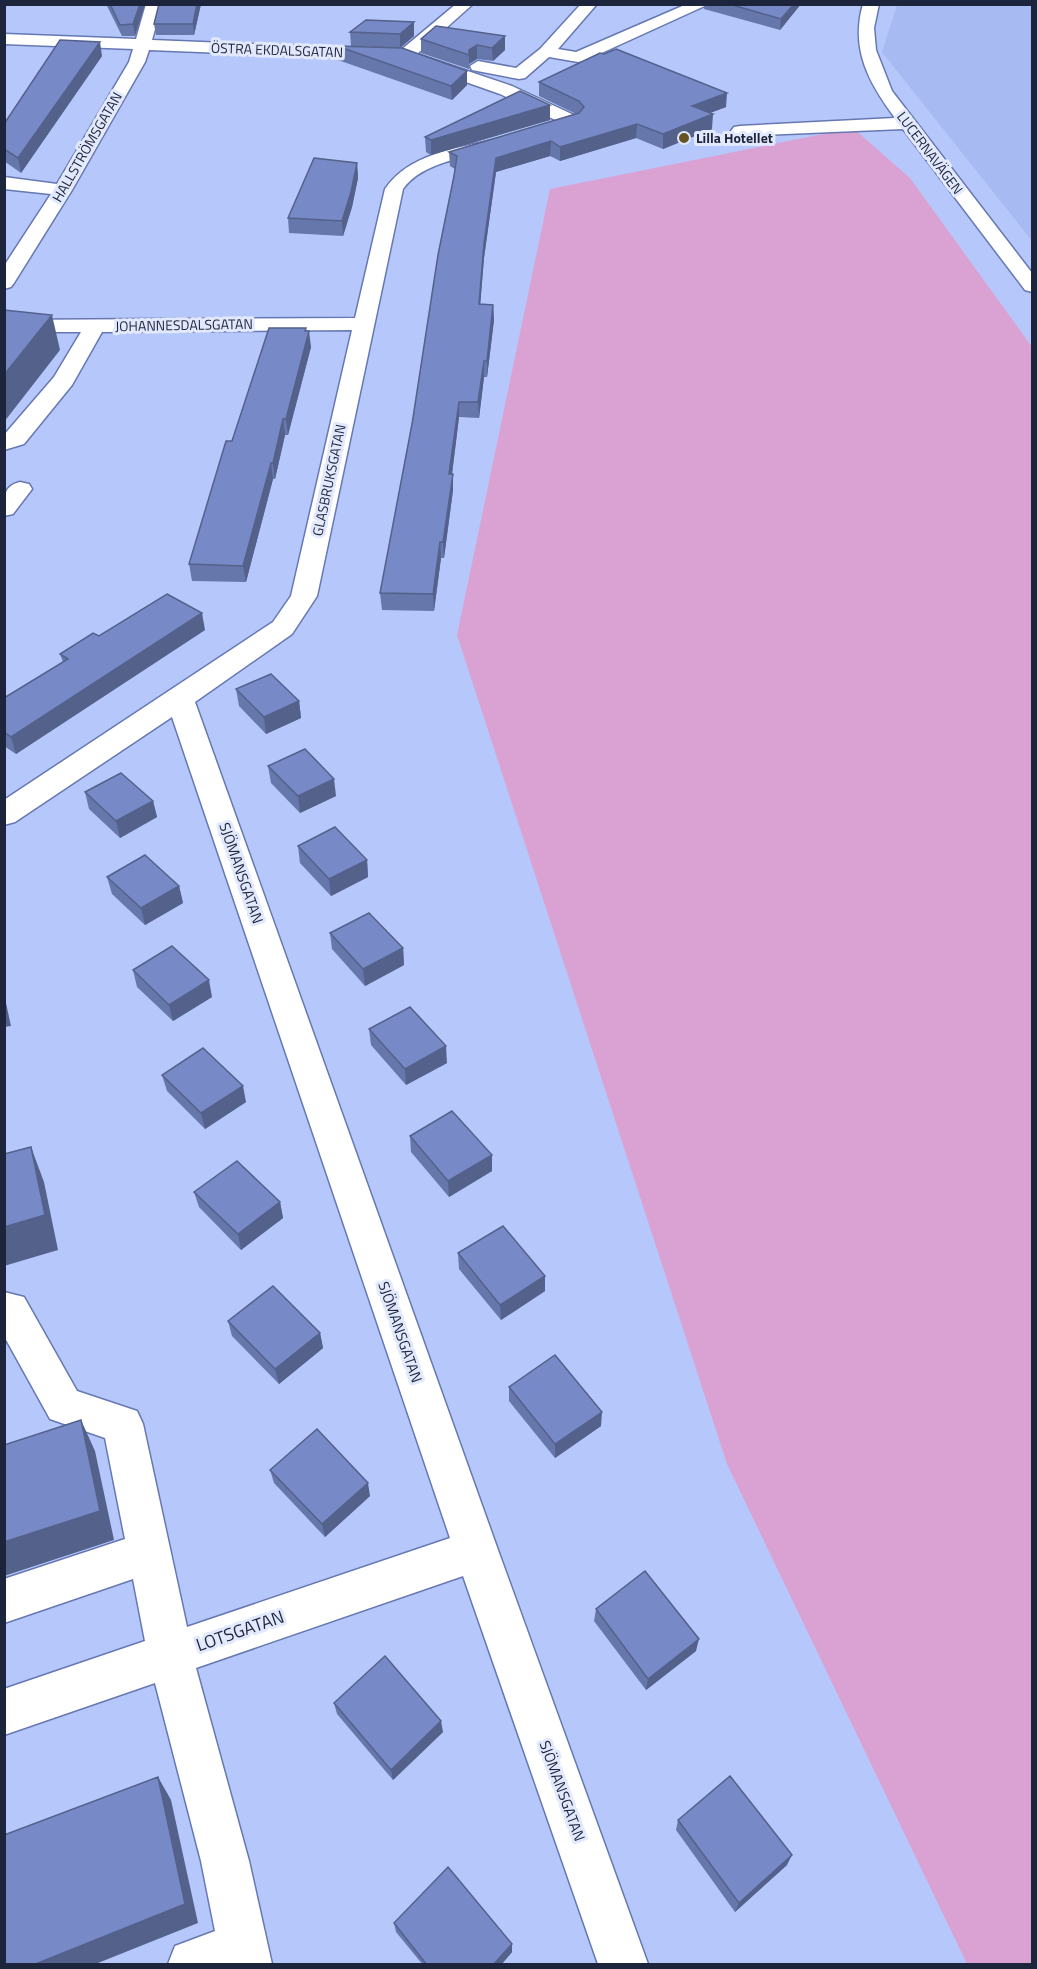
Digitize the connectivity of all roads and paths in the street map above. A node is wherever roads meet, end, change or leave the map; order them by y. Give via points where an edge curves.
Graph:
1 (154, 4) edge
2 (466, 4) edge
3 (590, 4) edge
4 (669, 4) edge
5 (871, 4) edge
6 (697, 6) edge
7 (4, 39) edge
8 (143, 45) junction
9 (546, 52) junction
10 (405, 55) junction
11 (907, 123) junction
12 (740, 130) dead end
13 (540, 131) edge
14 (518, 137) edge
15 (4, 183) edge
16 (63, 190) junction
17 (4, 283) edge
18 (1032, 286) edge
19 (363, 324) junction
20 (4, 326) edge
21 (95, 326) junction
22 (4, 443) edge
23 (20, 489) dead end
24 (4, 509) edge
25 (180, 699) junction
26 (4, 815) edge
27 (4, 1309) edge
28 (476, 1550) junction
29 (149, 1552) junction
30 (4, 1601) edge
31 (170, 1655) junction
32 (4, 1712) edge
33 (245, 1955) edge
34 (193, 1965) edge
35 (623, 1965) edge

1 - 8 street, HALLSTRÖMSGATAN
2 - 10 street
3 - 9 street
4 - 6 street
5 - 11 street, LUCERNAVÄGEN via 865,23 872,68
6 - 9 street via 578,57
7 - 8 street, ÖSTRA EKDALSGATAN
8 - 10 street, ÖSTRA EKDALSGATAN
8 - 16 street, HALLSTRÖMSGATAN
9 - 10 street via 519,74
10 - 13 street, ÖSTRA EKDALSGATAN via 506,90 572,121
11 - 12 street
11 - 18 street, LUCERNAVÄGEN
14 - 19 street, GLASBRUKSGATAN via 422,166 397,182
15 - 16 street
16 - 17 street, HALLSTRÖMSGATAN
19 - 21 street, JOHANNESDALSGATAN
19 - 25 street, GLASBRUKSGATAN via 304,596 283,628
20 - 21 street, JOHANNESDALSGATAN
21 - 22 street via 64,380 16,439
23 - 24 street
25 - 26 street, GLASBRUKSGATAN
25 - 28 street, SJÖMANSGATAN
27 - 29 street via 10,1309 64,1406 123,1424
28 - 31 street, LOTSGATAN
28 - 35 street, SJÖMANSGATAN
29 - 30 street
29 - 31 street
31 - 32 street, LOTSGATAN
31 - 33 street via 225,1862
33 - 34 street

